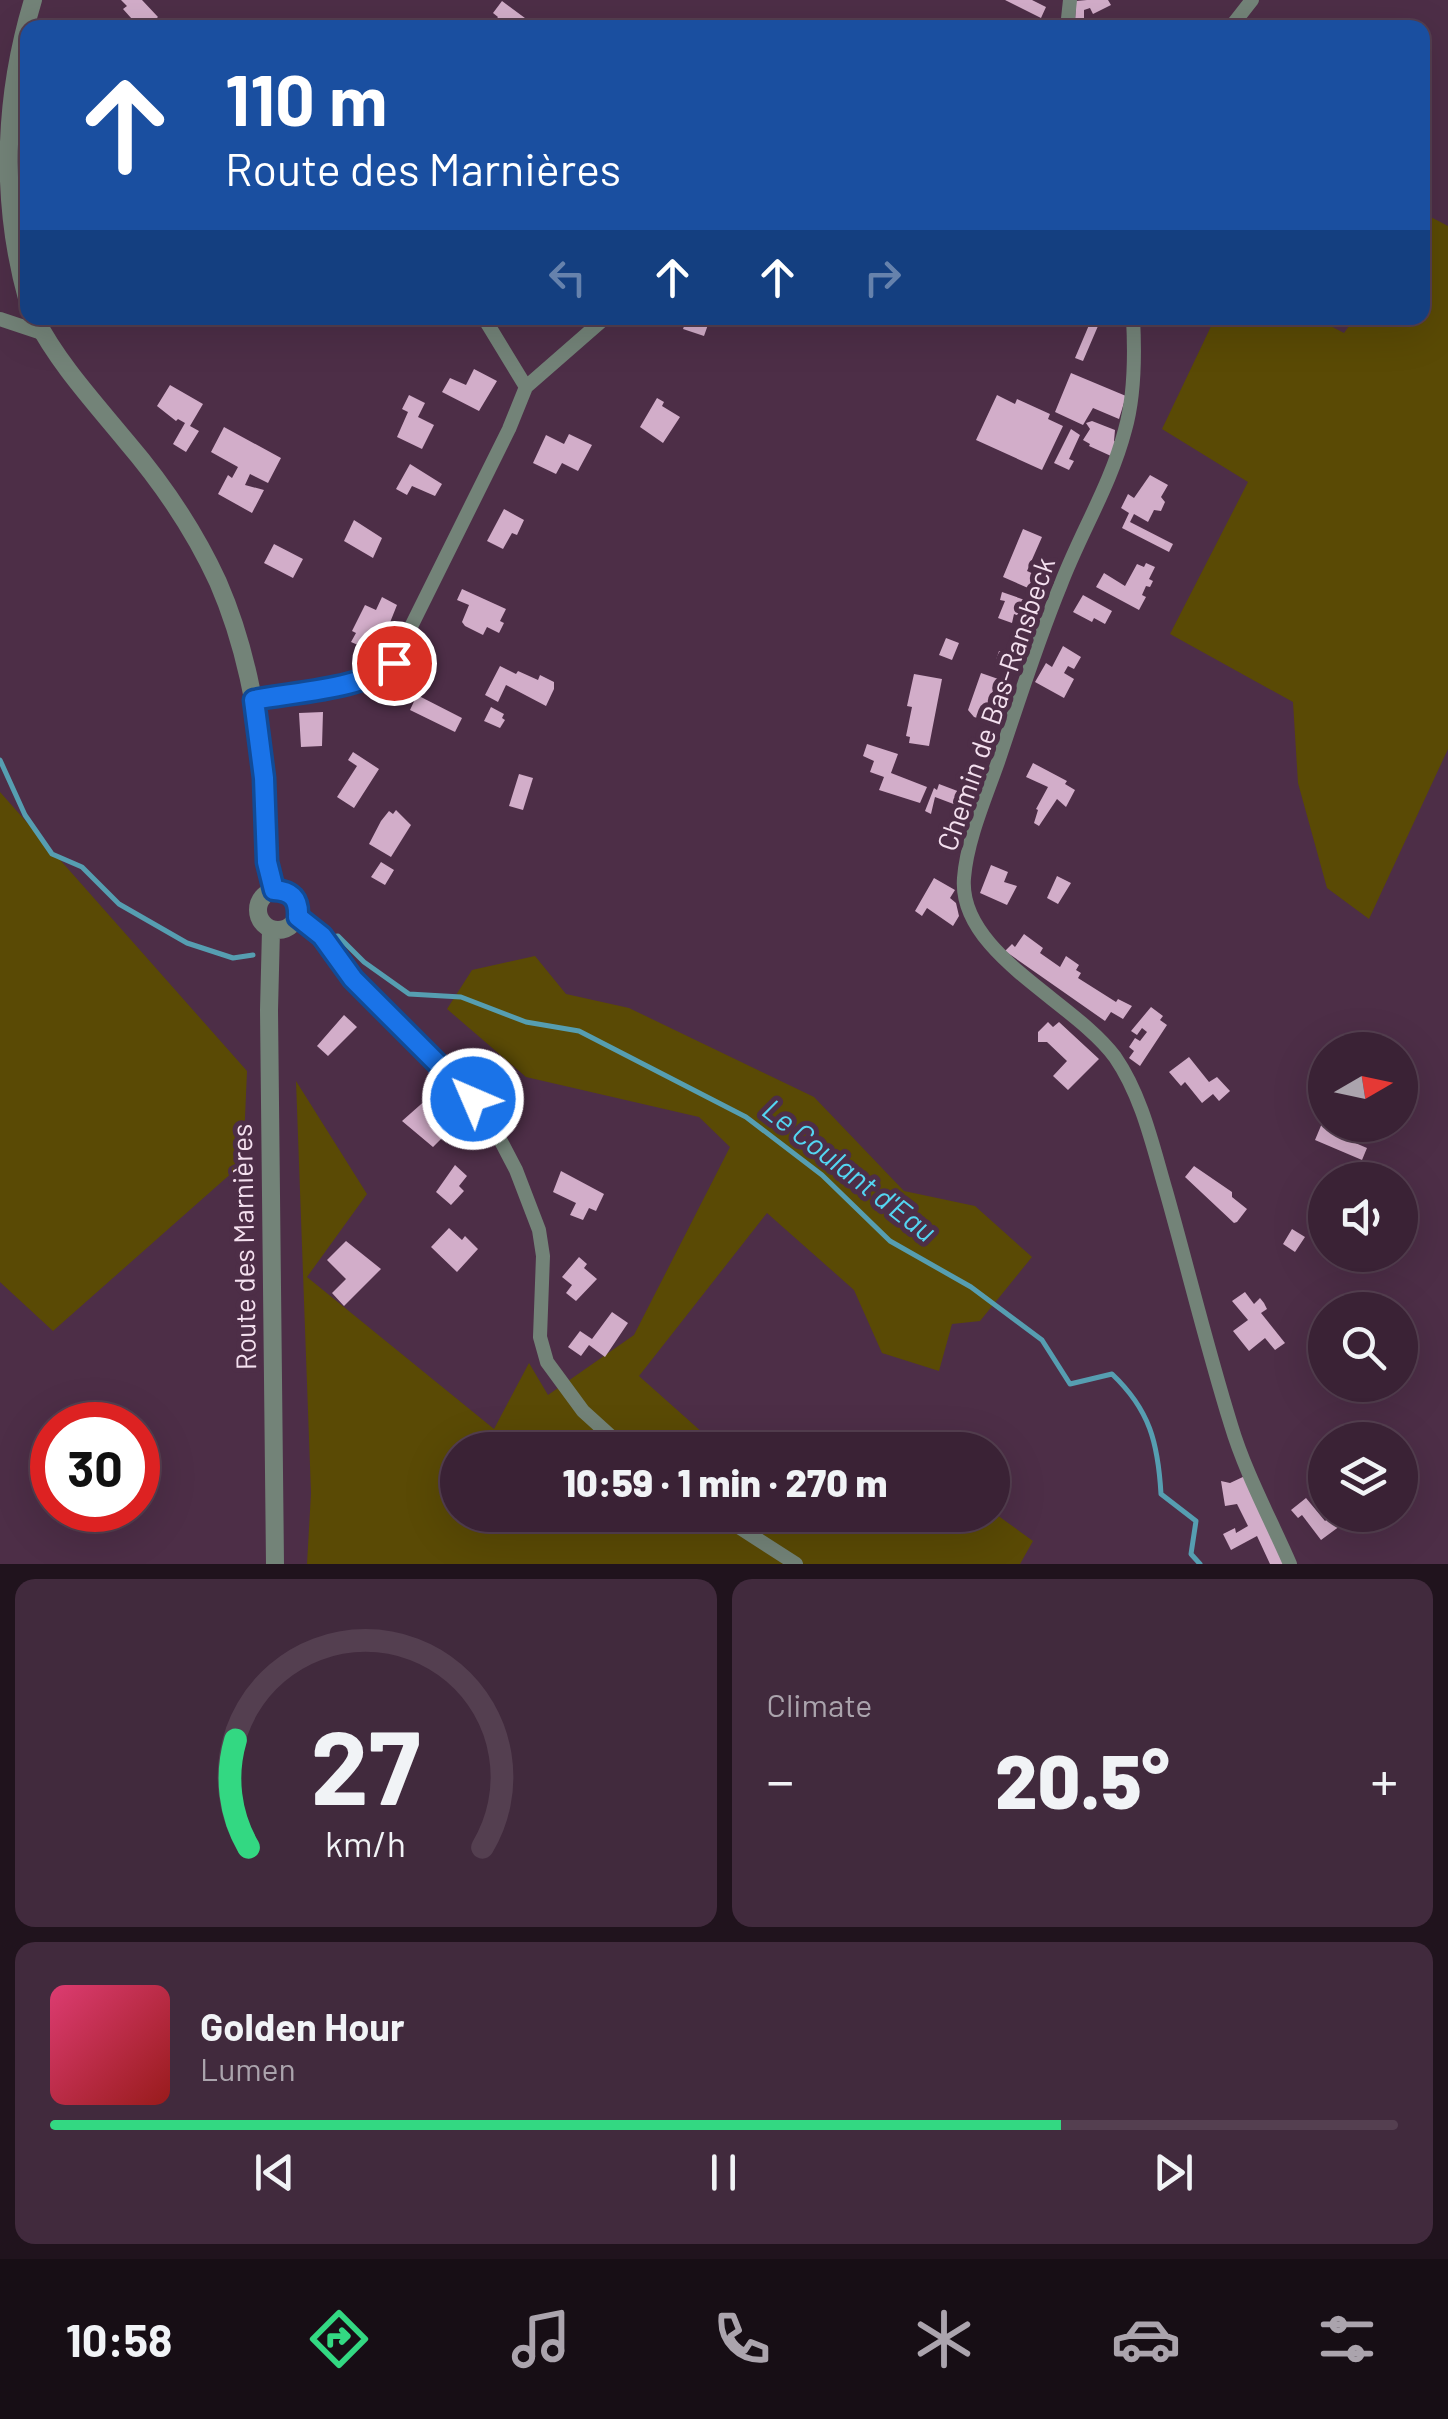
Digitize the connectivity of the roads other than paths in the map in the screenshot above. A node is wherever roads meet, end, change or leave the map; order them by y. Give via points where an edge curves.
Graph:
1 (1252, 0) edge
2 (1236, 20) edge
3 (20, 47) edge
4 (20, 278) edge
5 (39, 325) edge
6 (488, 325) edge
7 (597, 325) edge
8 (1133, 325) edge
9 (526, 387) junction
10 (254, 700) junction
11 (274, 890) junction
12 (298, 917) junction
13 (271, 930) junction
14 (606, 1432) edge
15 (746, 1532) edge
16 (275, 1564) edge
17 (796, 1564) edge
18 (1290, 1564) edge

1 - 2 street
3 - 4 street via 2,129 0,177
5 - 10 street, Route des Marnières via 171,499 217,581
6 - 9 street
7 - 9 street
8 - 18 street, Chemin de Bas-Ransbeck via 1125,430 1049,614 987,794 968,856 967,907 988,944 1069,1010 1123,1072 1148,1126 1232,1428
9 - 10 street via 394,663 360,680
10 - 11 street, Route des Marnières
11 - 12 street via 294,896
11 - 13 street, Route des Marnières via 257,908
12 - 13 street via 287,929
12 - 14 street via 493,1126 539,1230 546,1362
13 - 16 street, Route des Marnières
15 - 17 street

